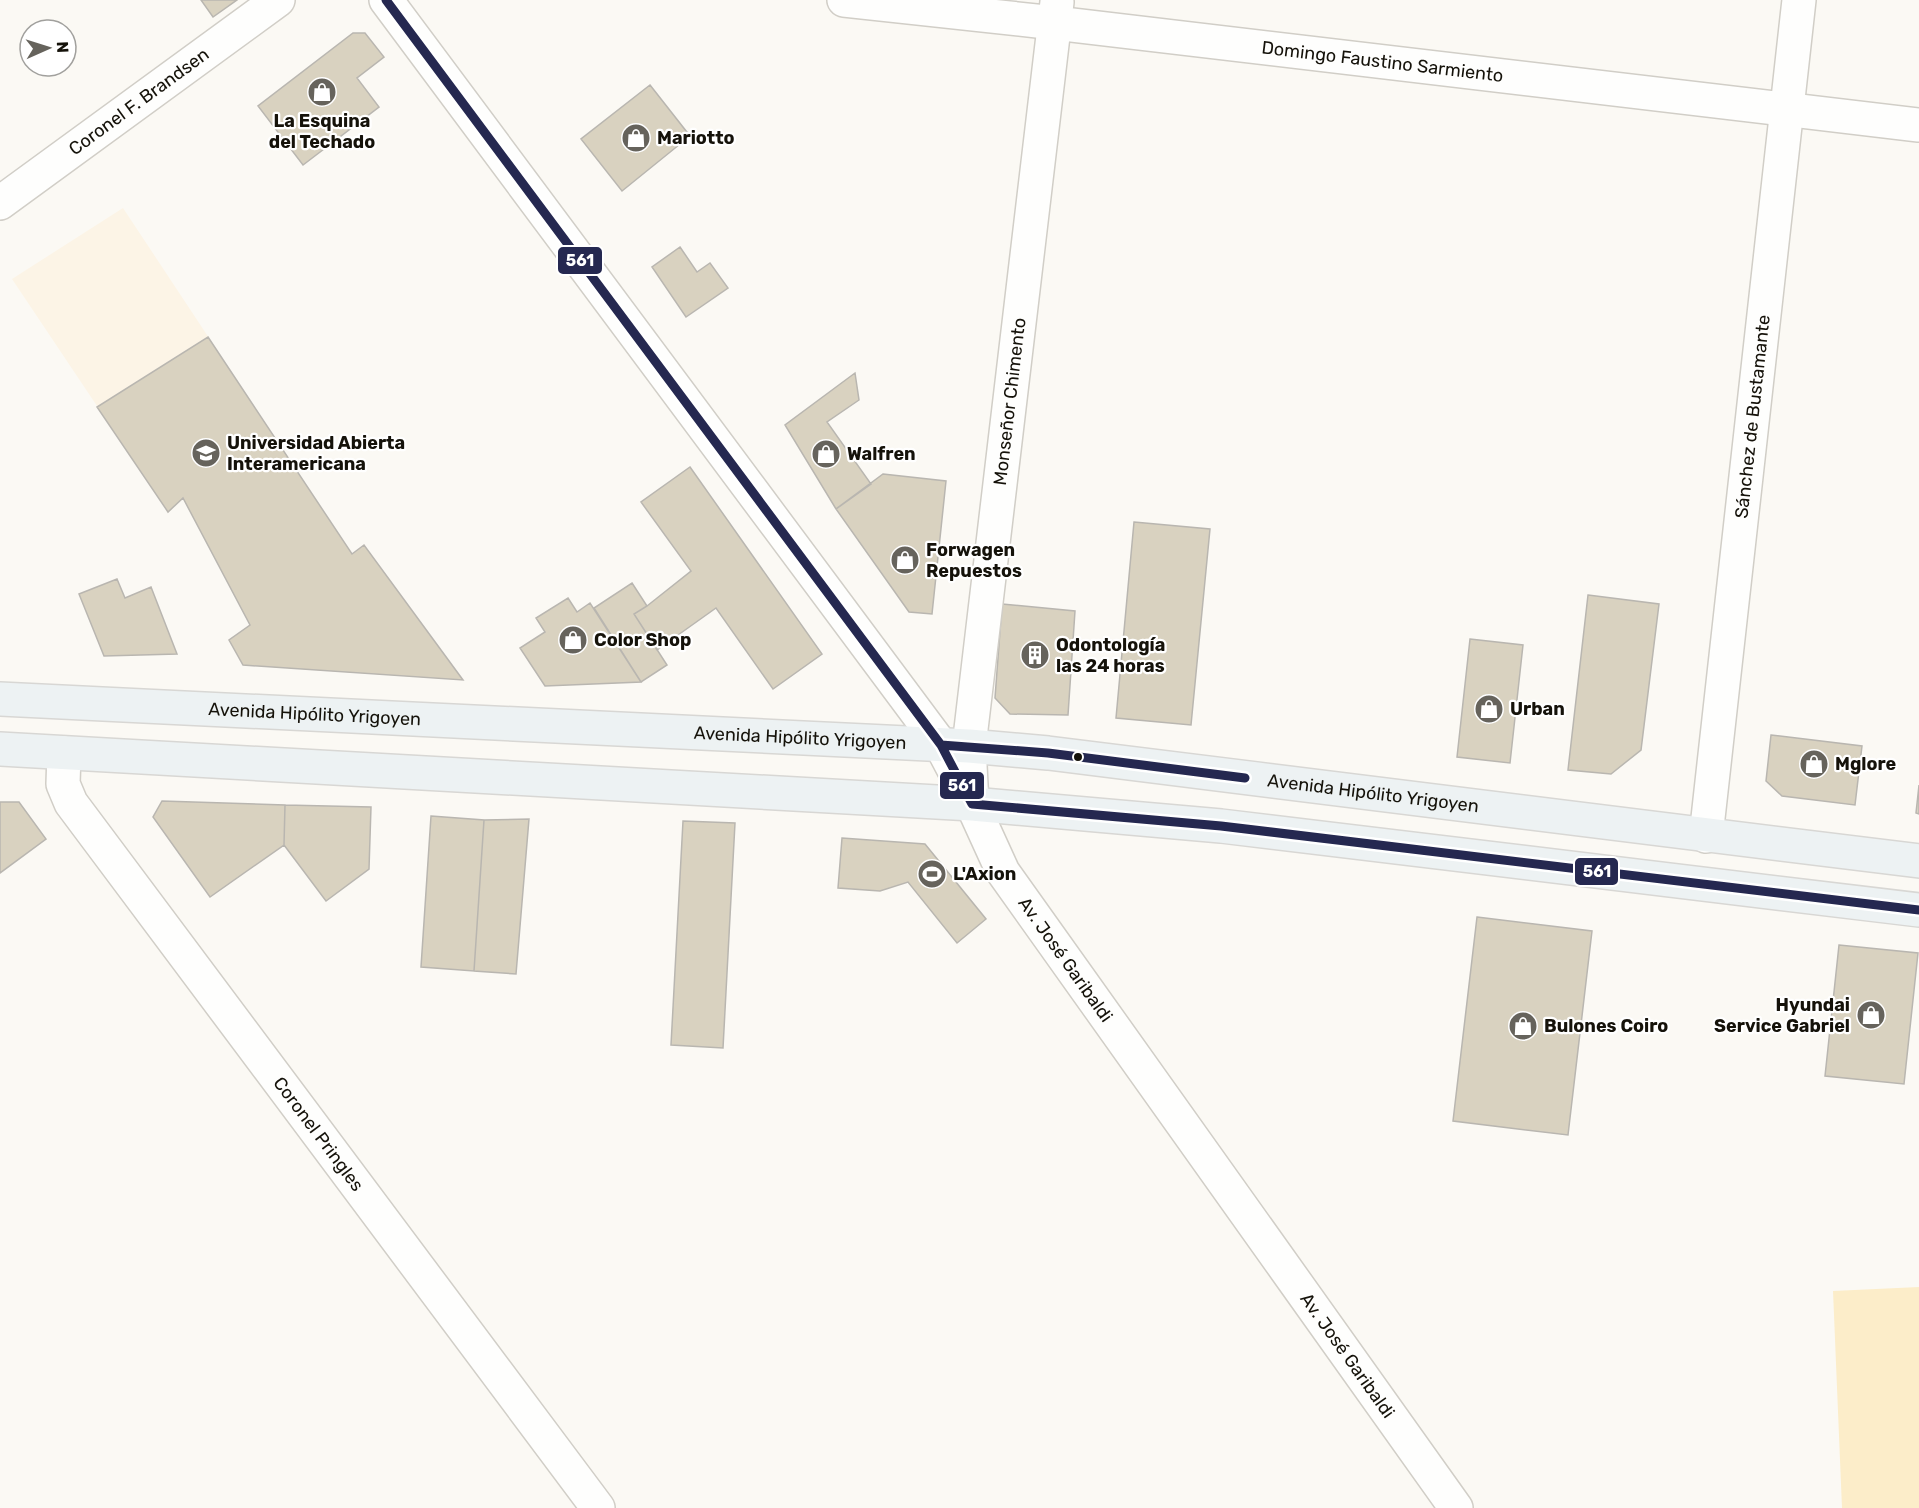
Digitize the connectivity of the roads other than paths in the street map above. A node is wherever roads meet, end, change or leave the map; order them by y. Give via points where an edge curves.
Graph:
1 (278, 0) edge
2 (386, 0) edge
3 (844, 0) edge
4 (1799, 0) edge
5 (1056, 11) edge
6 (1786, 109) junction
7 (1919, 125) edge
8 (0, 203) edge
9 (0, 699) edge
10 (955, 746) junction
11 (0, 749) edge
12 (64, 753) junction
13 (972, 804) junction
14 (1706, 836) junction
15 (1919, 861) edge
16 (1919, 910) edge
17 (598, 1508) edge
18 (1456, 1508) edge

1 - 8 street, Coronel F. Brandsen
2 - 10 street
3 - 5 street, Domingo Faustino Sarmiento
4 - 6 street, Sánchez de Bustamante
5 - 6 street, Domingo Faustino Sarmiento
5 - 10 street, Monseñor Chimento
6 - 7 street, Domingo Faustino Sarmiento
6 - 14 street, Sánchez de Bustamante
9 - 10 main road, Avenida Hipólito Yrigoyen
10 - 13 street, Monseñor Chimento
10 - 14 main road, Avenida Hipólito Yrigoyen via 1060,754
11 - 12 main road
12 - 13 main road
12 - 17 street, Coronel Pringles via 63,784 71,803
13 - 16 main road via 1221,826
13 - 18 street, Av. José Garibaldi via 1003,872
14 - 15 main road, Avenida Hipólito Yrigoyen

